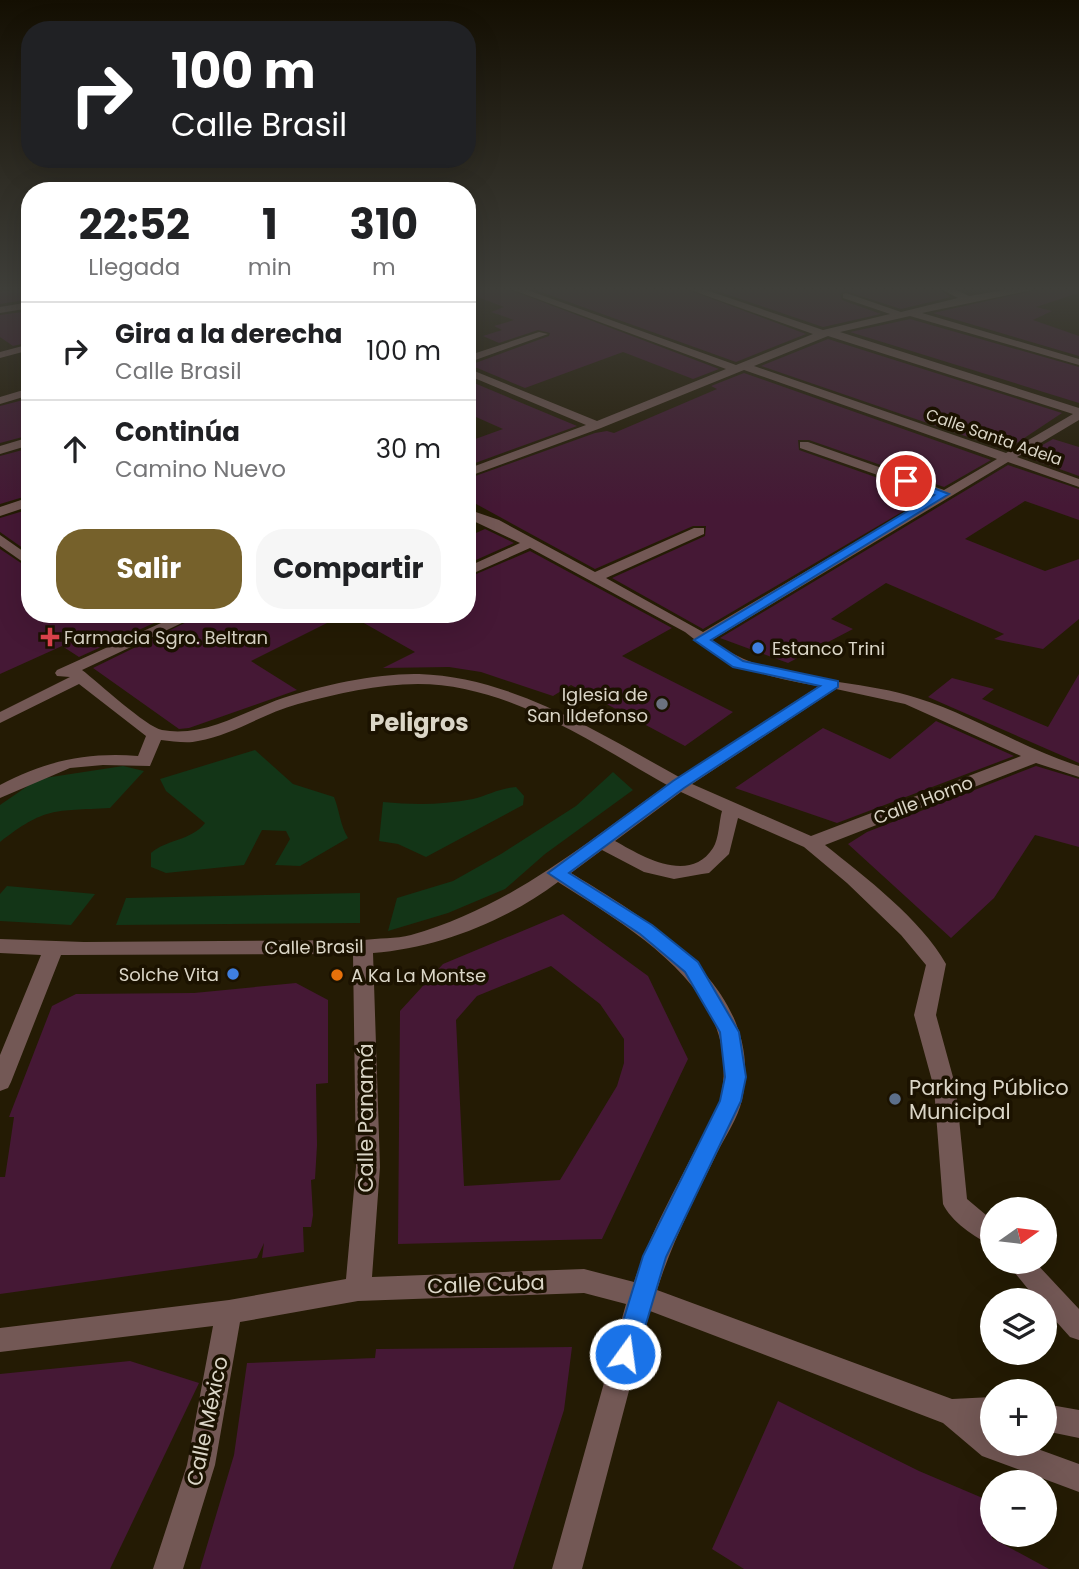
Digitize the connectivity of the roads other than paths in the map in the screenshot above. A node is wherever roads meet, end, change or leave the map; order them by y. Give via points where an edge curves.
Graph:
1 (719, 360) edge
2 (755, 360) edge
3 (910, 360) edge
4 (738, 367) junction
5 (476, 375) edge
6 (21, 397) edge
7 (567, 399) dead end
8 (0, 401) edge
9 (551, 406) junction
10 (1079, 414) edge
11 (597, 425) junction
12 (21, 444) edge
13 (804, 445) dead end
14 (0, 450) edge
15 (1006, 458) junction
16 (476, 470) edge
17 (1079, 483) edge
18 (943, 494) junction
19 (21, 504) edge
20 (0, 512) edge
21 (476, 517) edge
22 (699, 531) dead end
23 (0, 538) edge
24 (530, 543) junction
25 (21, 556) edge
26 (476, 568) edge
27 (593, 578) junction
28 (169, 623) edge
29 (176, 623) edge
30 (172, 625) junction
31 (701, 640) junction
32 (76, 674) junction
33 (833, 684) junction
34 (0, 704) edge
35 (0, 718) edge
36 (155, 735) junction
37 (1035, 757) junction
38 (1079, 772) edge
39 (679, 785) junction
40 (0, 792) edge
41 (731, 809) junction
42 (601, 841) junction
43 (811, 844) junction
44 (557, 873) junction
45 (0, 946) edge
46 (363, 947) junction
47 (54, 948) junction
48 (0, 1082) edge
49 (980, 1224) edge
50 (1030, 1274) edge
51 (358, 1289) junction
52 (641, 1296) junction
53 (229, 1312) junction
54 (1079, 1328) edge
55 (0, 1340) edge
56 (980, 1411) edge
57 (952, 1413) junction
58 (1057, 1420) edge
59 (1079, 1424) edge
60 (1079, 1478) edge
61 (168, 1569) edge
62 (567, 1569) edge

1 - 4 street, Calle Santa Adela
2 - 4 street
3 - 10 street
4 - 11 street
4 - 15 street, Calle Santa Adela
5 - 9 street
6 - 8 street
7 - 9 street
9 - 11 street
10 - 15 street
11 - 16 street
12 - 14 street
13 - 18 street
15 - 17 street, Calle Santa Adela
15 - 18 street
18 - 31 street
19 - 20 street
21 - 24 street
22 - 27 street
23 - 25 street
24 - 26 street
24 - 27 street
27 - 31 street via 690,629
28 - 30 street
29 - 30 street
30 - 32 street
31 - 33 street via 738,664
32 - 34 street
32 - 35 street
32 - 36 street
33 - 37 street via 914,701
33 - 39 street, Calle Brasil
36 - 39 street via 196,737 292,701 366,684 419,679 516,700 585,732
36 - 40 street via 144,762 96,758 46,768
37 - 38 street
37 - 43 street, Calle Horno
39 - 41 street
39 - 42 street, Calle Brasil
41 - 42 street via 722,850 702,868 674,873 644,866
41 - 43 street
42 - 44 street, Calle Brasil
43 - 49 street via 854,878 936,964 925,1015 945,1088 956,1204
44 - 46 street, Calle Brasil via 494,912 454,929 410,943
44 - 52 street via 646,929 691,967 730,1032 736,1077 731,1101 654,1256
45 - 47 street, Calle Brasil
46 - 47 street, Calle Brasil
46 - 51 street, Calle Panamá via 368,1167
47 - 48 street
50 - 54 street
51 - 52 street, Calle Cuba via 584,1281
51 - 53 street, Calle Cuba
52 - 57 street, Calle Cuba
52 - 62 street
53 - 55 street, Calle Cuba
53 - 61 street, Calle México via 201,1465
56 - 57 street, Calle Cuba
57 - 60 street, Calle Cuba via 992,1446
58 - 59 street

